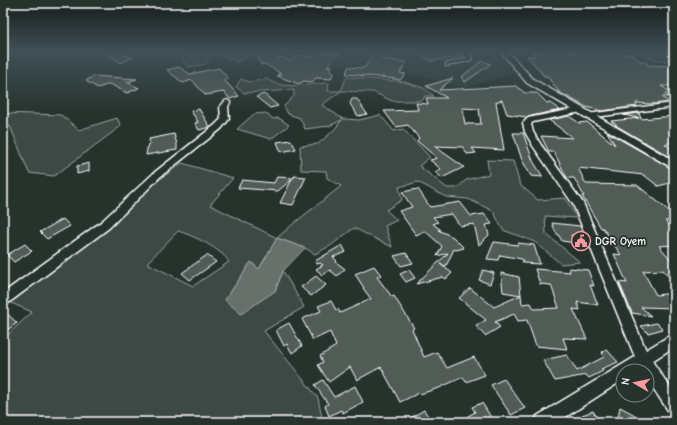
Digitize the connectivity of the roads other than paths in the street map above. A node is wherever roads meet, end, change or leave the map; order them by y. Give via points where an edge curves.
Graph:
1 (522, 72) edge
2 (532, 72) edge
3 (543, 88) junction
4 (227, 102) dead end
5 (674, 105) edge
6 (578, 110) junction
7 (587, 116) junction
8 (674, 166) edge
9 (3, 300) edge
10 (674, 339) edge
11 (643, 360) junction
12 (638, 363) edge
13 (615, 377) edge
14 (674, 407) edge
15 (542, 422) edge

1 - 3 main road via 530,81
2 - 3 main road via 541,81
3 - 6 main road
4 - 9 street via 224,107 225,119 218,128 158,174 105,225
5 - 7 street
6 - 7 main road
6 - 11 street via 531,120 527,127 544,156 578,203
7 - 8 main road
10 - 11 street
11 - 12 street
11 - 14 street
13 - 15 street

